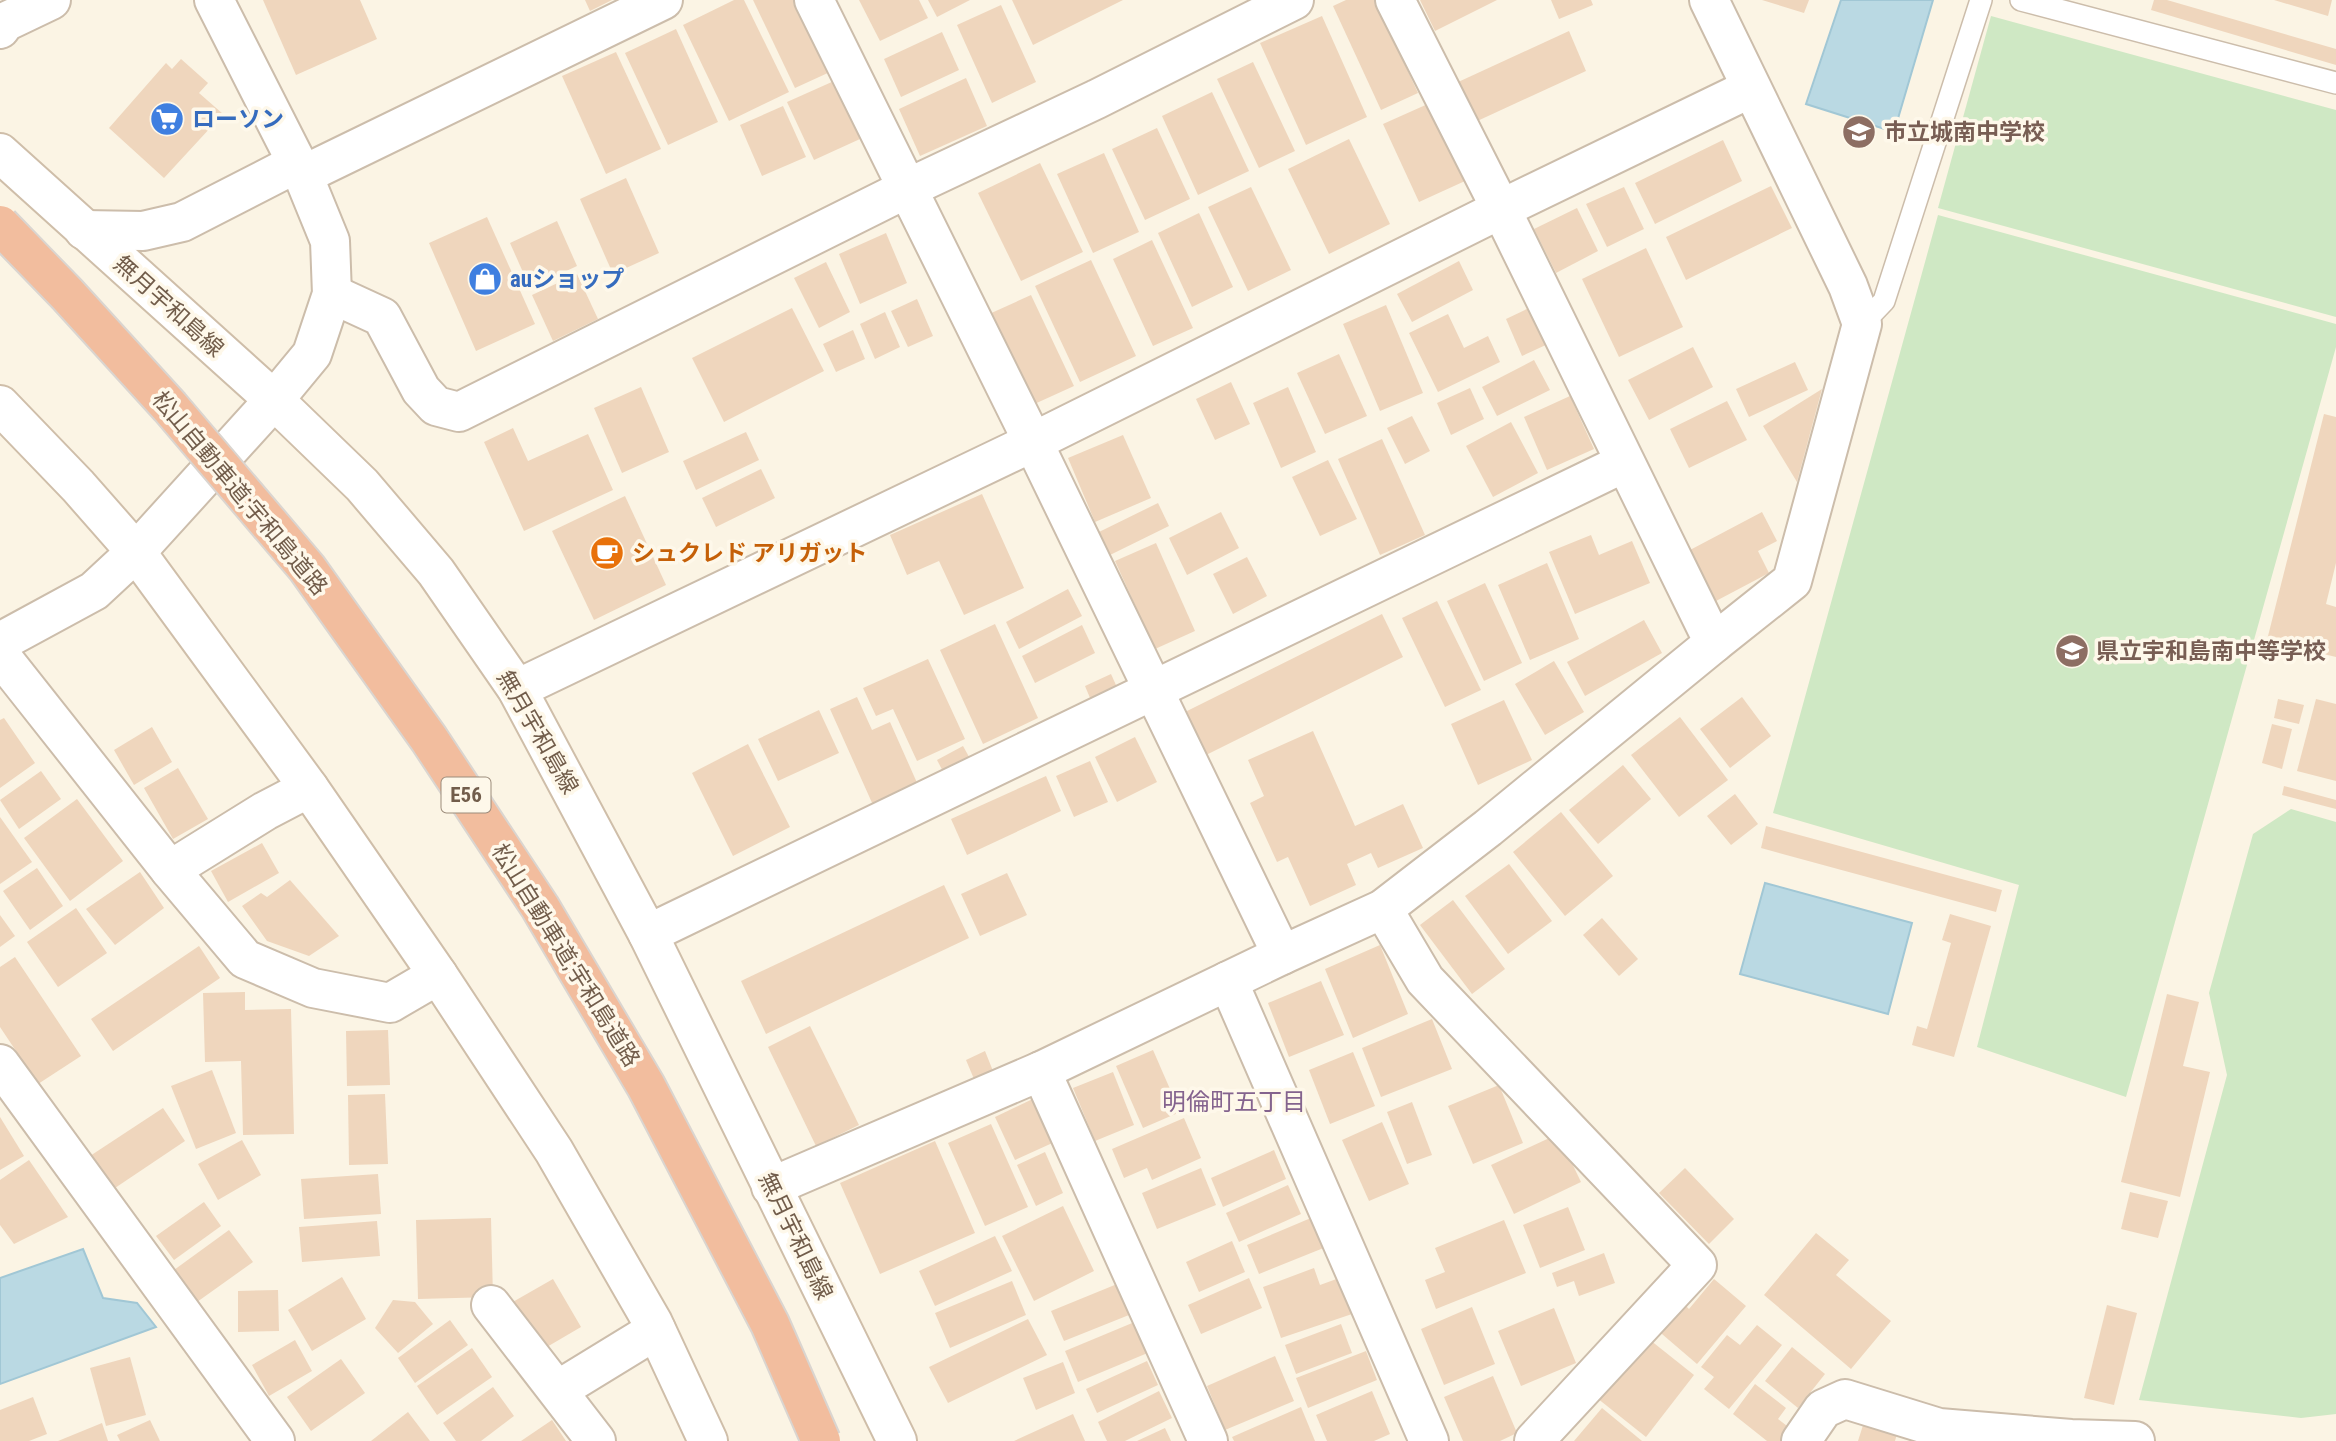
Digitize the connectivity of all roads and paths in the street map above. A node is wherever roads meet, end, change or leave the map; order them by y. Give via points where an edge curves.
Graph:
1 (51, 0) edge
2 (214, 0) edge
3 (663, 0) edge
4 (814, 0) edge
5 (1294, 0) edge
6 (1395, 0) edge
7 (1709, 0) edge
8 (1981, 0) edge
9 (2021, 0) edge
10 (0, 29) edge
11 (2336, 83) edge
12 (1751, 88) junction
13 (0, 153) edge
14 (300, 169) junction
15 (906, 189) junction
16 (1501, 209) junction
17 (0, 225) edge
18 (83, 230) junction
19 (332, 294) junction
20 (1862, 324) junction
21 (274, 400) junction
22 (0, 405) edge
23 (1033, 442) junction
24 (1624, 463) junction
25 (136, 552) junction
26 (0, 642) edge
27 (1714, 643) junction
28 (0, 655) edge
29 (517, 689) junction
30 (1153, 691) junction
31 (309, 788) junction
32 (170, 870) junction
33 (1383, 909) junction
34 (648, 934) junction
35 (1282, 955) junction
36 (438, 975) junction
37 (1228, 981) junction
38 (0, 1064) edge
39 (1041, 1070) junction
40 (771, 1187) junction
41 (491, 1305) dead end
42 (656, 1330) junction
43 (558, 1390) junction
44 (275, 1441) edge
45 (596, 1441) edge
46 (708, 1441) edge
47 (821, 1441) edge
48 (897, 1441) edge
49 (1208, 1441) edge
50 (1429, 1441) edge
51 (1534, 1441) edge
52 (1801, 1441) edge
53 (2135, 1441) edge

1 - 10 street via 5,22
2 - 14 street
3 - 14 street
4 - 15 street
5 - 15 street
6 - 16 street
7 - 12 street
8 - 20 lane via 1884,301
9 - 11 lane
12 - 16 street
12 - 20 street via 1848,286
13 - 18 street, 無月宇和島線
14 - 18 street via 182,222 143,231
14 - 19 street via 330,241
15 - 19 street via 459,412 436,406 421,390 382,317
15 - 23 street
16 - 23 street
16 - 24 street
17 - 47 highway, 松山自動車道;宇和島道路 / E56, bridge via 170,407 307,568 429,739 540,906 646,1086 770,1324
18 - 21 street, 無月宇和島線
19 - 21 street via 312,354
20 - 27 street via 1792,581
21 - 25 street
21 - 29 street, 無月宇和島線 via 362,485 428,562
22 - 25 street
23 - 29 street
23 - 30 street
24 - 27 street
24 - 30 street
25 - 26 street via 94,591
25 - 31 street
27 - 33 street
28 - 32 street
29 - 34 street, 無月宇和島線
30 - 34 street
30 - 35 street
31 - 32 street
31 - 36 street
32 - 36 street via 245,959 313,988 390,1003
33 - 35 street
33 - 51 street via 1425,980 1697,1265
34 - 40 street, 無月宇和島線
35 - 37 street
36 - 42 street via 554,1151
37 - 39 street
37 - 50 street
38 - 44 street
39 - 40 street
39 - 49 street
40 - 48 street, 無月宇和島線
41 - 43 street
42 - 43 street
42 - 46 street
43 - 45 street
52 - 53 street via 1823,1409 1845,1399 1938,1428

